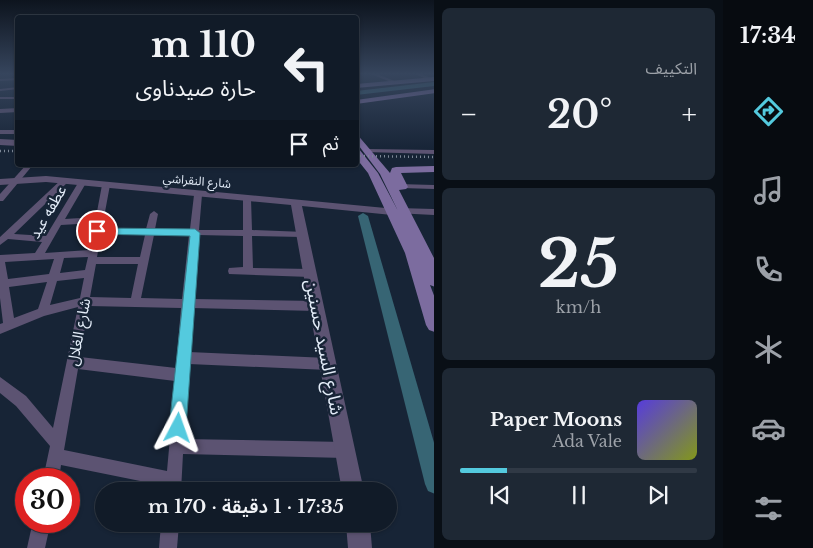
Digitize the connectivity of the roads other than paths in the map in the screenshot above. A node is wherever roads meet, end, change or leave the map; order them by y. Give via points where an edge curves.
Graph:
1 (373, 100) edge
2 (15, 102) edge
3 (359, 102) edge
4 (0, 110) edge
5 (10, 110) junction
6 (15, 110) edge
7 (0, 132) edge
8 (15, 132) edge
9 (0, 142) edge
10 (15, 143) edge
11 (362, 151) edge
12 (434, 152) edge
13 (28, 167) edge
14 (434, 169) edge
15 (18, 180) junction
16 (65, 181) junction
17 (0, 182) edge
18 (82, 182) junction
19 (106, 185) junction
20 (402, 186) junction
21 (434, 187) edge
22 (198, 194) junction
23 (0, 199) edge
24 (246, 199) junction
25 (296, 202) junction
26 (404, 211) junction
27 (434, 212) edge
28 (154, 214) dead end
29 (58, 222) junction
30 (98, 226) junction
31 (150, 232) junction
32 (195, 233) junction
33 (247, 234) junction
34 (302, 234) junction
35 (49, 238) junction
36 (3, 239) edge
37 (419, 253) junction
38 (60, 255) junction
39 (38, 256) junction
40 (0, 259) edge
41 (144, 260) junction
42 (91, 262) junction
43 (233, 271) dead end
44 (248, 271) junction
45 (310, 273) junction
46 (53, 278) junction
47 (434, 278) edge
48 (4, 284) junction
49 (85, 301) junction
50 (135, 302) junction
51 (188, 303) junction
52 (316, 306) junction
53 (43, 312) junction
54 (434, 325) edge
55 (5, 326) edge
56 (183, 358) junction
57 (74, 362) junction
58 (328, 364) junction
59 (182, 375) junction
60 (0, 384) edge
61 (176, 446) junction
62 (345, 450) junction
63 (57, 451) junction
64 (53, 468) edge
65 (161, 482) edge
66 (174, 482) edge
67 (351, 482) edge
68 (169, 532) edge
69 (359, 532) edge
70 (39, 533) edge
71 (36, 548) edge
72 (168, 548) edge
73 (360, 548) edge

1 - 3 main road
2 - 5 street
4 - 5 street
5 - 6 street
7 - 8 street
9 - 10 street
11 - 12 street
11 - 26 main road via 373,173
13 - 15 street
14 - 20 main road via 396,170
15 - 16 street, شارع النقراشي
15 - 17 street, شارع النقراشي
15 - 23 street
16 - 18 street, شارع النقراشي
16 - 36 street
18 - 19 street, شارع النقراشي
18 - 29 street, عطفه عيد
19 - 22 street, شارع النقراشي
19 - 30 street, شارع الغلال
20 - 21 street
20 - 26 main road
22 - 24 street, شارع النقراشي
22 - 32 street
24 - 25 street, شارع النقراشي
24 - 33 street
25 - 26 street, شارع النقراشي
25 - 34 street, شارع السيد حسنين
26 - 27 street
26 - 37 main road
28 - 31 street
29 - 30 street
29 - 35 street, عطفه عيد
30 - 31 street
30 - 42 street, شارع الغلال
31 - 32 street
31 - 41 street
32 - 33 street
32 - 51 street
33 - 34 street
33 - 44 street
34 - 45 street, شارع السيد حسنين
35 - 36 street
35 - 39 street, عطفه عيد
37 - 47 main road
37 - 54 main road
38 - 39 street
38 - 42 street
38 - 46 street
39 - 40 street
40 - 48 street
41 - 42 street
41 - 50 street
42 - 46 street
42 - 49 street, شارع الغلال
43 - 44 street
44 - 45 street
45 - 52 street, شارع السيد حسنين
46 - 48 street
46 - 53 street
48 - 55 street
49 - 50 street
49 - 53 street
49 - 57 street, شارع الغلال
50 - 51 street
51 - 52 street
51 - 56 street
52 - 58 street, شارع السيد حسنين
53 - 55 street
56 - 58 street
56 - 59 street
57 - 59 street
57 - 63 street, شارع الغلال
58 - 62 street, شارع السيد حسنين
59 - 61 street
60 - 63 street via 21,400
61 - 62 street
61 - 66 street
62 - 67 street, شارع السيد حسنين
63 - 64 street, شارع الغلال
63 - 65 street
68 - 72 street
69 - 73 street
70 - 71 street

